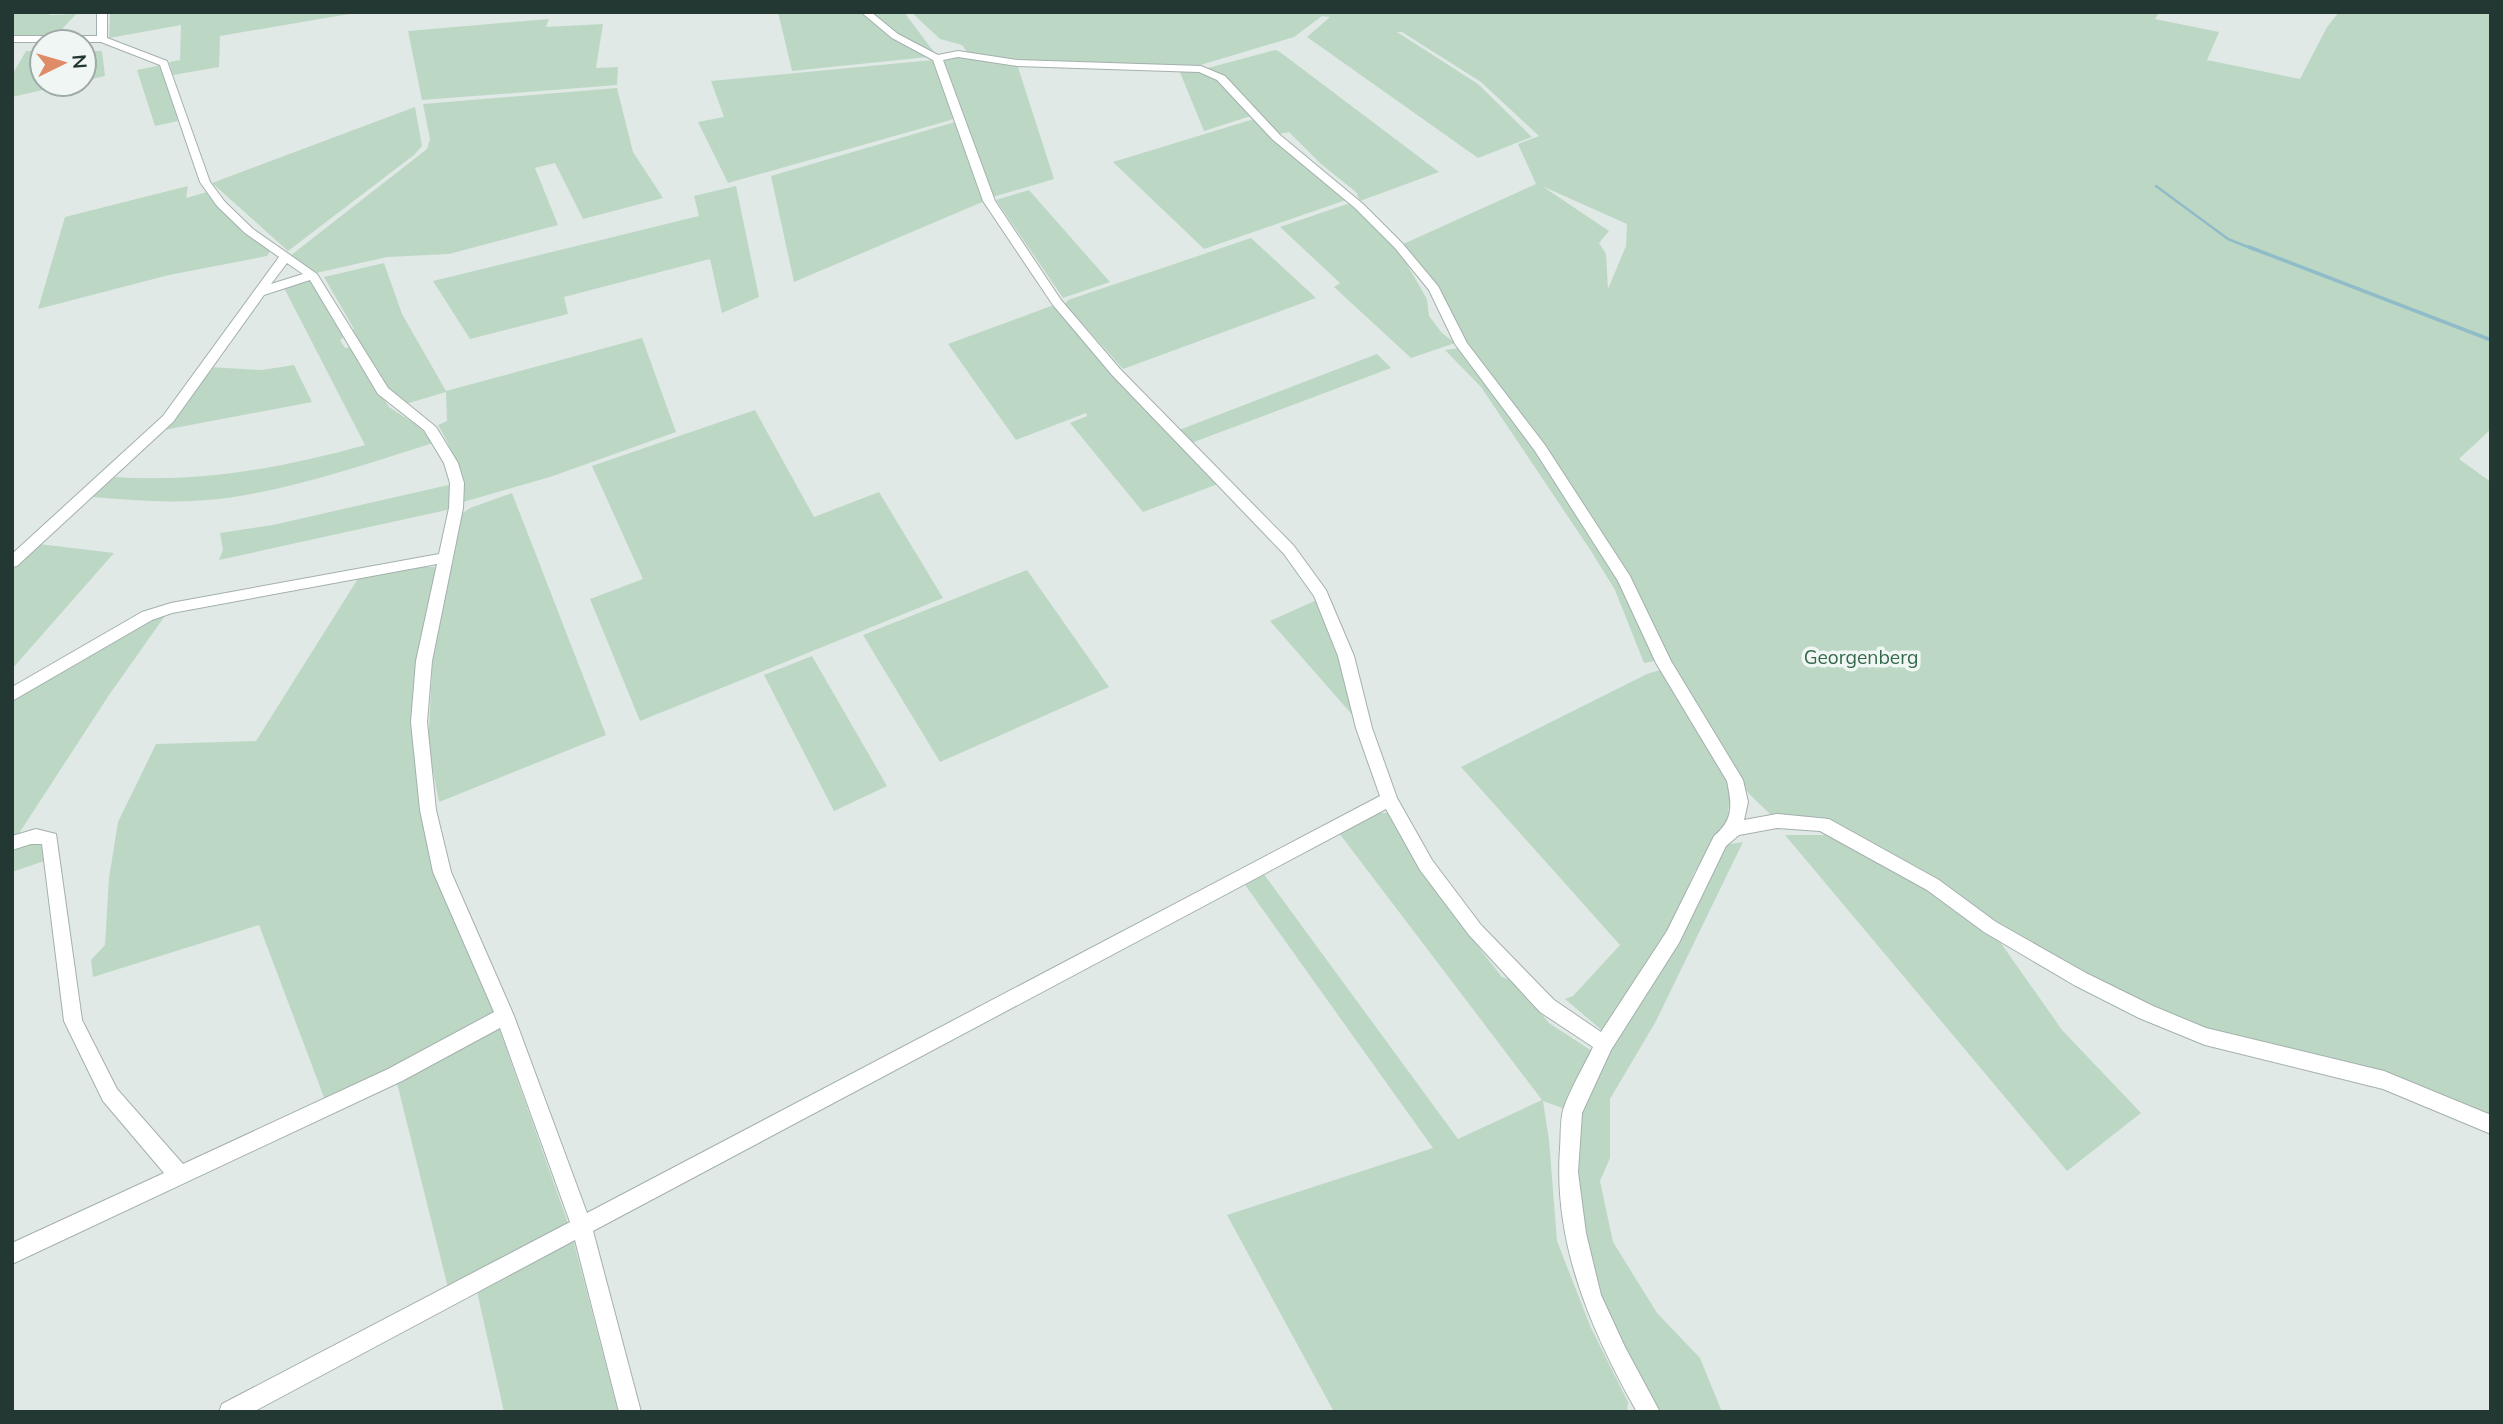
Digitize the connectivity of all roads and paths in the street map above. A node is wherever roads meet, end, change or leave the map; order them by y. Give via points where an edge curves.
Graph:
1 (102, 12) edge
2 (865, 12) edge
3 (12, 39) edge
4 (102, 39) junction
5 (937, 58) junction
6 (285, 257) junction
7 (313, 276) junction
8 (262, 292) junction
9 (443, 558) junction
10 (12, 562) edge
11 (12, 695) edge
12 (1388, 799) junction
13 (1734, 829) junction
14 (12, 843) edge
15 (505, 1016) junction
16 (1604, 1044) junction
17 (2491, 1125) edge
18 (180, 1176) junction
19 (581, 1225) junction
20 (12, 1254) edge
21 (230, 1412) edge
22 (631, 1412) edge
23 (1648, 1412) edge

1 - 4 street
2 - 5 street via 895,36
3 - 4 street
4 - 6 street via 164,63 205,183 249,231
5 - 12 street via 989,201 1057,302 1116,372 1289,550 1321,594 1346,656
5 - 13 street via 958,54 1017,63 1201,69 1221,78 1276,137 1359,206 1434,289 1461,344 1540,448 1625,580 1664,663 1735,780 1740,802
6 - 7 street
6 - 8 street
7 - 8 street
7 - 9 street via 383,391 429,427 451,463 457,484 456,508
8 - 10 street via 168,419
9 - 11 street via 159,612
9 - 15 street via 424,661 419,722 428,810 442,872
12 - 16 street via 1426,865 1475,930 1547,1006
12 - 19 street
13 - 16 street via 1720,841 1673,937
13 - 17 street via 1777,821 1823,824 1933,885 1990,927 2146,1012 2205,1036 2384,1080
14 - 18 street via 32,836 50,839 73,1021 110,1096
15 - 18 street via 395,1075
15 - 19 street
16 - 23 street via 1572,1112 1568,1172 1591,1296
18 - 20 street
19 - 21 street
19 - 22 street

